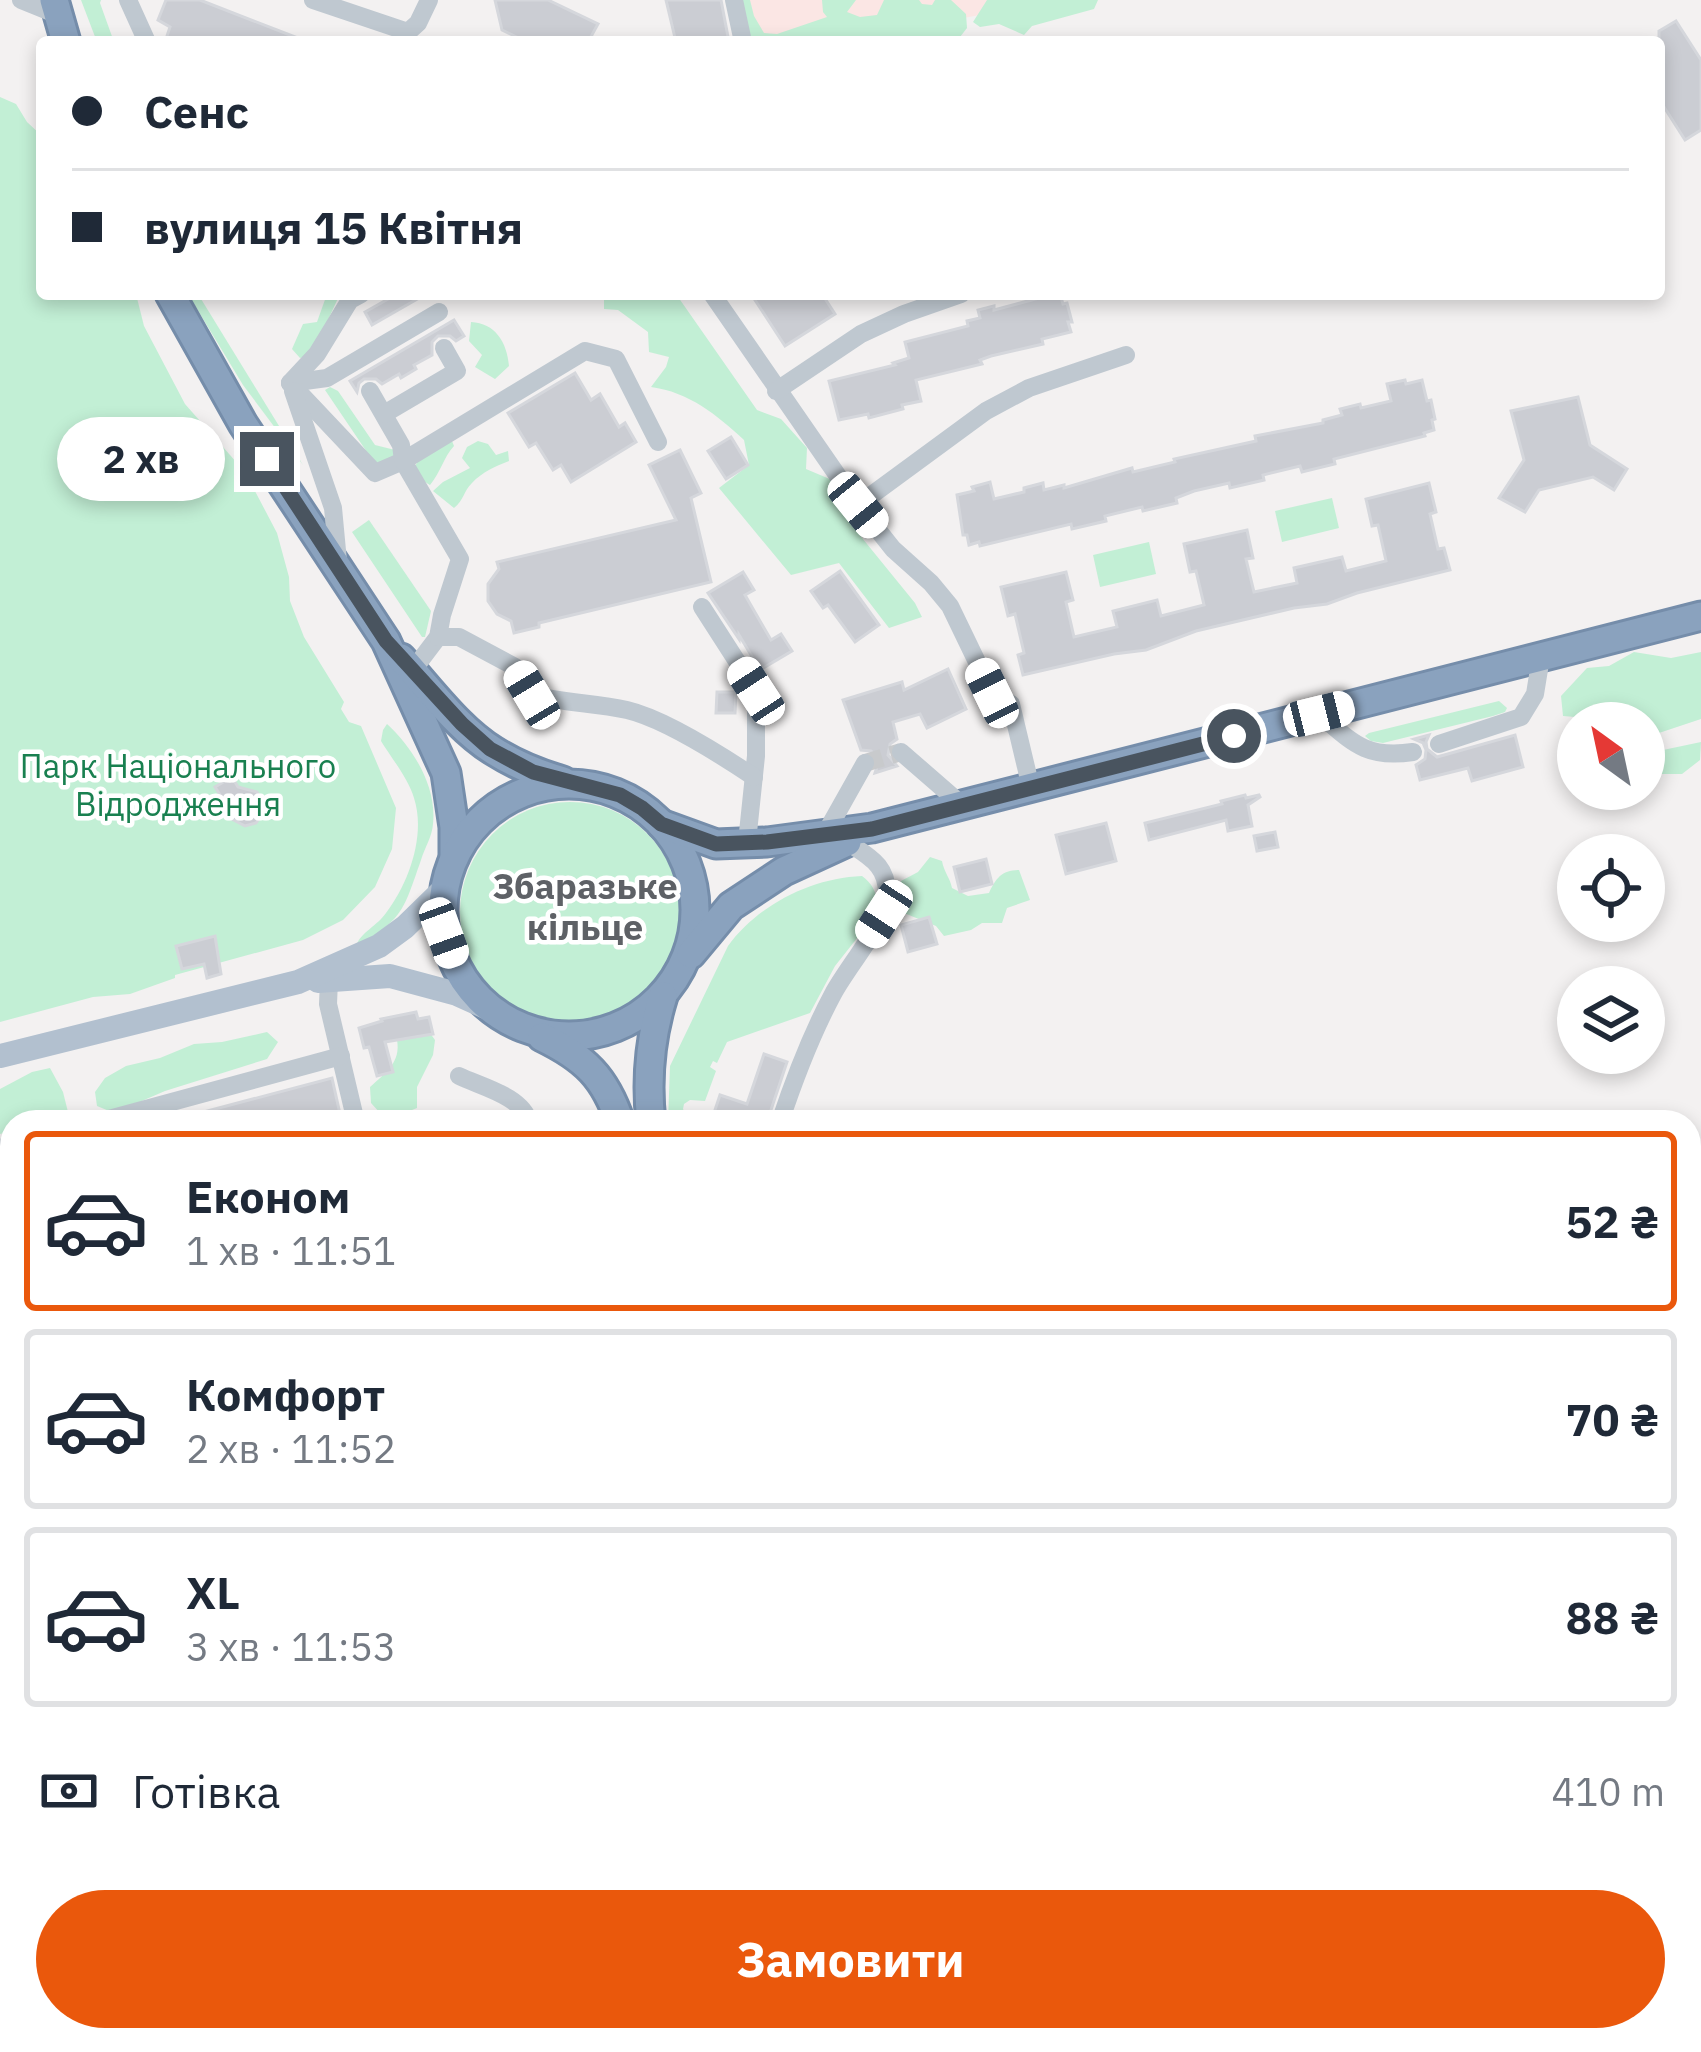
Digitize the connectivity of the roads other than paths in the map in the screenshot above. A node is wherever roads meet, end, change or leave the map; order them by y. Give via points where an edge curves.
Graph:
1 (21, 0) edge
2 (128, 0) edge
3 (313, 0) edge
4 (429, 0) edge
5 (734, 0) edge
6 (59, 19) edge
7 (144, 36) edge
8 (742, 36) edge
9 (173, 300) edge
10 (351, 300) edge
11 (716, 300) edge
12 (944, 300) edge
13 (1126, 355) dead end
14 (361, 376) junction
15 (290, 383) junction
16 (776, 391) junction
17 (384, 414) junction
18 (658, 442) dead end
19 (403, 461) junction
20 (858, 505) junction
21 (339, 565) junction
22 (703, 607) dead end
23 (1701, 616) edge
24 (438, 637) junction
25 (386, 641) junction
26 (1541, 657) junction
27 (413, 670) junction
28 (1319, 714) junction
29 (1439, 744) dead end
30 (901, 752) dead end
31 (1413, 752) dead end
32 (865, 763) dead end
33 (754, 777) junction
34 (572, 784) junction
35 (1031, 788) junction
36 (962, 805) junction
37 (661, 824) junction
38 (848, 835) junction
39 (747, 842) junction
40 (454, 858) junction
41 (444, 889) junction
42 (684, 963) junction
43 (329, 980) junction
44 (298, 982) junction
45 (663, 994) junction
46 (488, 1008) junction
47 (528, 1030) junction
48 (0, 1056) edge
49 (340, 1056) junction
50 (459, 1076) dead end
51 (142, 1110) edge
52 (353, 1110) edge
53 (524, 1110) edge
54 (616, 1110) edge
55 (650, 1110) edge
56 (784, 1110) edge

1 - 6 lane
2 - 7 lane
3 - 4 lane via 408,32
5 - 8 lane
9 - 21 highway via 243,424
10 - 15 lane
11 - 16 lane
12 - 16 lane via 861,334
13 - 20 lane via 986,411
14 - 15 lane
14 - 17 lane
14 - 17 lane via 436,328 457,371
15 - 19 lane via 375,473
15 - 21 lane via 333,508
16 - 20 lane
17 - 19 lane
18 - 19 lane via 616,359 585,351
19 - 24 lane via 460,559
20 - 35 lane via 950,606 992,693 1011,704
21 - 25 highway
22 - 33 lane via 756,691
23 - 26 highway
24 - 27 lane
24 - 33 lane via 459,637 514,667 532,695 629,711
25 - 27 highway
25 - 40 highway via 446,773
26 - 28 highway
26 - 29 lane via 1535,694 1521,716
27 - 34 highway via 490,749
28 - 31 lane via 1380,754
28 - 35 highway
30 - 36 lane
32 - 38 lane
33 - 39 lane
34 - 37 highway via 620,795
34 - 40 highway via 515,796 469,833
35 - 36 highway
36 - 38 highway
37 - 39 highway via 716,844
37 - 42 highway via 694,890
38 - 39 highway
38 - 42 highway via 731,906
38 - 56 lane via 878,862 888,894 884,914 846,968
40 - 41 highway
41 - 44 main road via 379,946
41 - 46 highway via 444,933 459,974
42 - 45 highway
43 - 44 main road
43 - 46 main road via 390,976
43 - 49 lane
44 - 48 main road
45 - 47 highway via 601,1033
45 - 55 highway via 650,1050
46 - 47 highway
47 - 54 highway via 580,1059
49 - 51 lane
49 - 52 lane
50 - 53 lane

